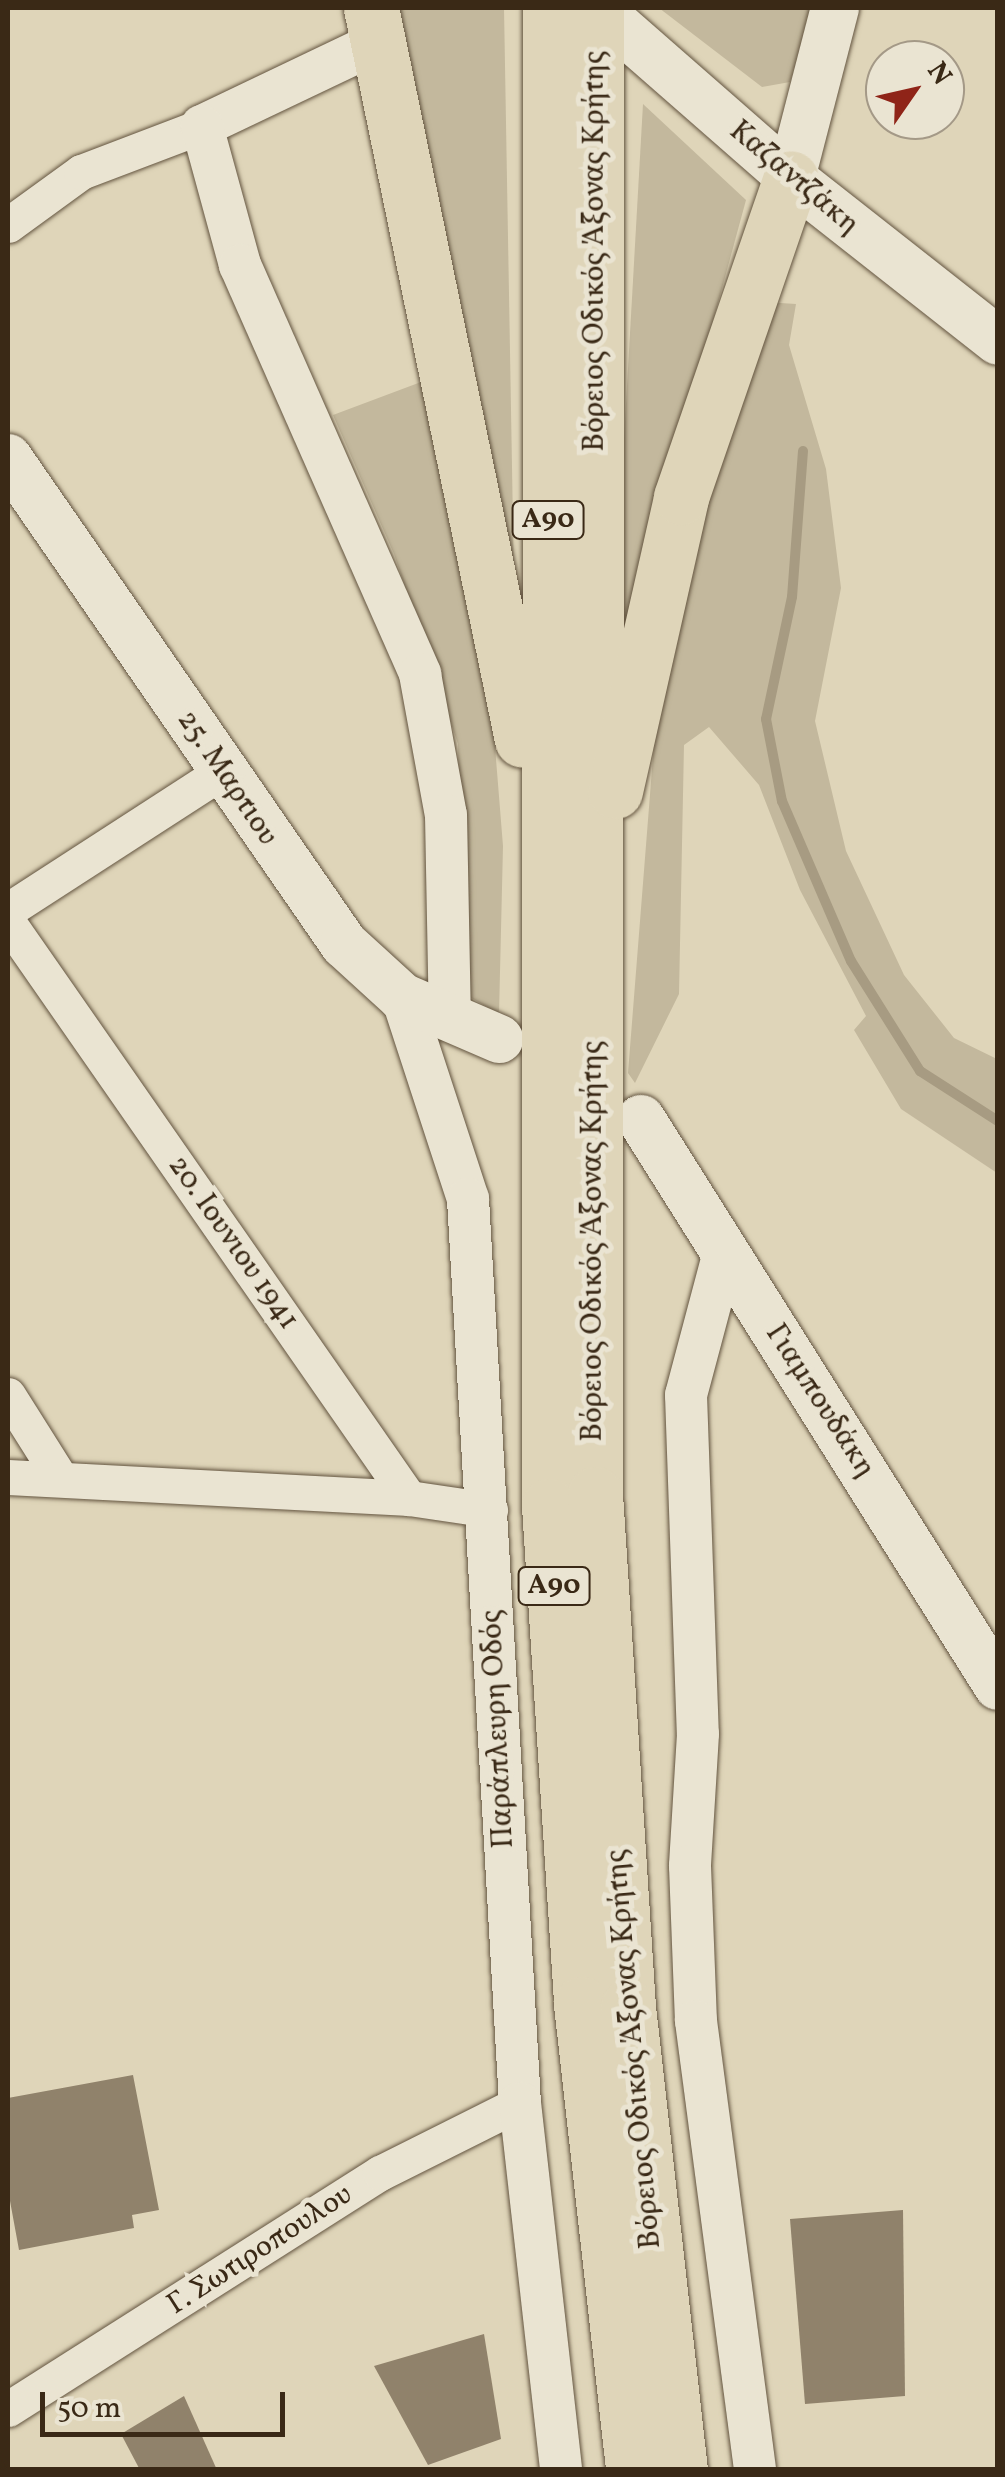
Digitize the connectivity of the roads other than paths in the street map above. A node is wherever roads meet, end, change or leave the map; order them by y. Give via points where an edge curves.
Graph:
1 (550, 8) edge
2 (596, 8) edge
3 (835, 8) edge
4 (374, 25) edge
5 (202, 126) junction
6 (572, 164) junction
7 (791, 178) junction
8 (8, 225) edge
9 (998, 341) edge
10 (8, 458) edge
11 (224, 771) junction
12 (570, 871) junction
13 (8, 910) edge
14 (8, 922) edge
15 (402, 997) junction
16 (450, 1015) junction
17 (500, 1039) dead end
18 (641, 1119) dead end
19 (723, 1256) junction
20 (8, 1395) edge
21 (8, 1477) edge
22 (61, 1479) junction
23 (409, 1498) junction
24 (490, 1510) junction
25 (998, 1686) edge
26 (520, 2103) junction
27 (8, 2409) edge
28 (560, 2470) edge
29 (633, 2470) edge
30 (680, 2470) edge
31 (755, 2470) edge

1 - 6 highway, Βόρειος Οδικός Άξονας Κρήτης / Α90
2 - 6 highway, Βόρειος Οδικός Άξονας Κρήτης / Α90
2 - 7 main road, Καζαντζάκη
3 - 7 main road
4 - 5 street
4 - 12 highway
5 - 8 street via 80,172
5 - 16 street via 240,265 420,674 446,815
6 - 12 highway, Βόρειος Οδικός Άξονας Κρήτης / Α90
7 - 9 main road, Καζαντζάκη
7 - 12 highway via 681,498
10 - 11 main road, 25. Μαρτιου
11 - 13 street
11 - 15 main road, 25. Μαρτιου via 344,944
12 - 29 highway, Βόρειος Οδικός Άξονας Κρήτης / Α90 via 550,1526 581,2004
12 - 30 highway, Βόρειος Οδικός Άξονας Κρήτης / Α90 via 608,1756
14 - 23 street, 20. Ιουνιου 1941
15 - 16 main road, 25. Μαρτιου
15 - 24 street, Παράπλευρη Οδός via 468,1199
16 - 17 main road, 25. Μαρτιου
18 - 19 main road, Γιαμπουδάκη via 667,1148
19 - 25 main road, Γιαμπουδάκη
19 - 31 street via 686,1395 698,1734 690,1866 696,2021
20 - 22 street
21 - 22 street
22 - 23 street
23 - 24 street
24 - 26 street, Παράπλευρη Οδός
26 - 27 street, Γ. Σωτιροπουλου via 380,2173
26 - 28 street, Παράπλευρη Οδός

